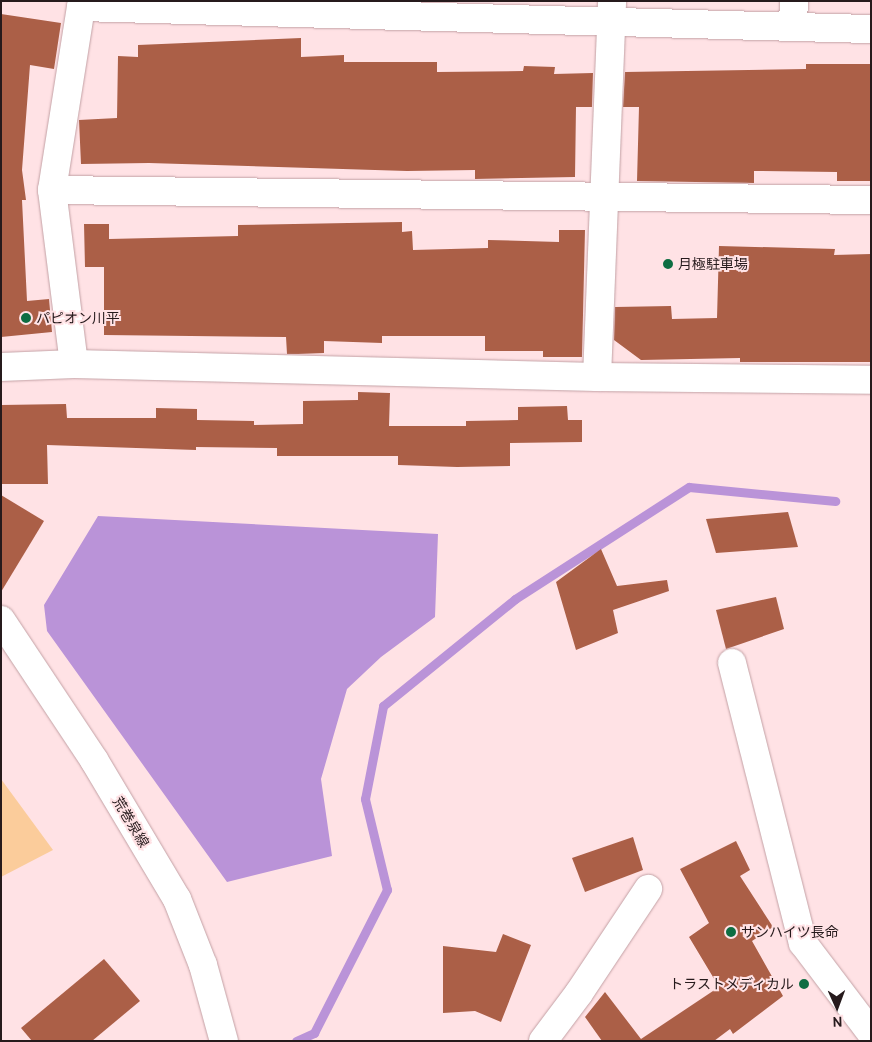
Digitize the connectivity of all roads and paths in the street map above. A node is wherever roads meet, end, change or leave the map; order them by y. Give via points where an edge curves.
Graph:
1 (82, 4) edge
2 (612, 11) edge
3 (794, 14) edge
4 (871, 29) edge
5 (52, 190) junction
6 (604, 195) junction
7 (871, 200) edge
8 (74, 364) junction
9 (1, 367) edge
10 (597, 377) junction
11 (871, 380) edge
12 (1, 620) edge
13 (732, 663) dead end
14 (648, 889) dead end
15 (871, 1033) edge
16 (224, 1041) edge
17 (542, 1041) edge

1 - 2 street
1 - 5 street
2 - 3 street
2 - 6 street
3 - 4 street
5 - 6 street
5 - 8 street
6 - 7 street
6 - 10 street
8 - 9 street
8 - 10 street
10 - 11 street
12 - 16 street, 荒巻泉線 via 94,760 177,899 203,965
13 - 15 street via 803,943
14 - 17 street via 579,993

